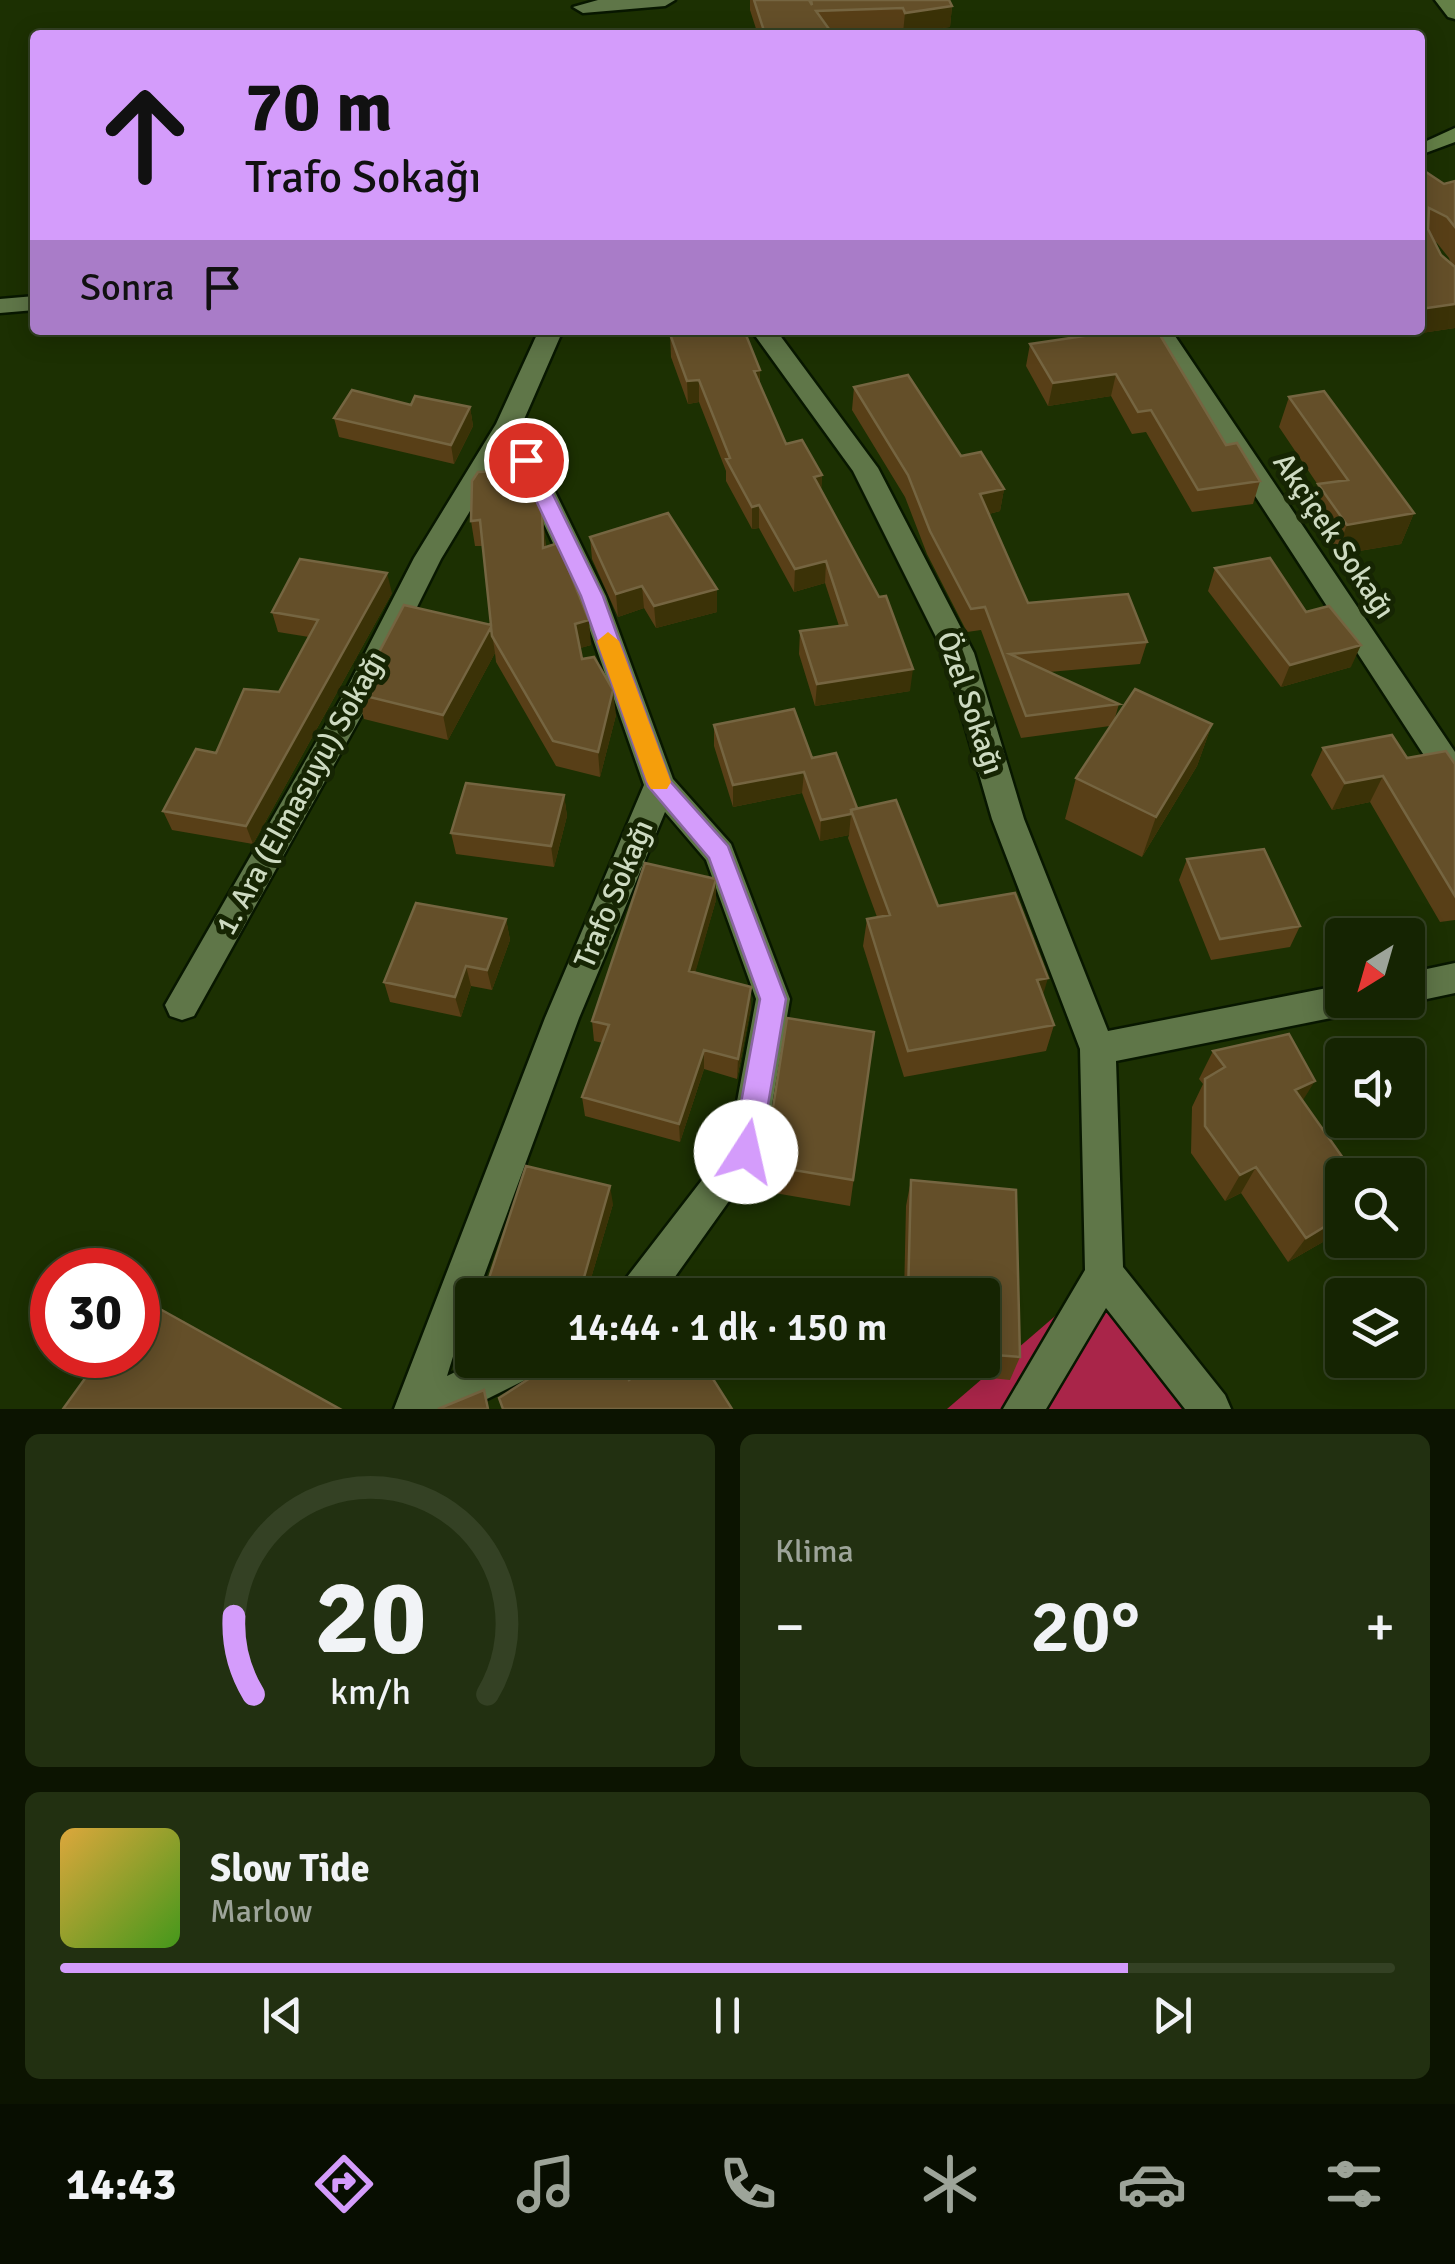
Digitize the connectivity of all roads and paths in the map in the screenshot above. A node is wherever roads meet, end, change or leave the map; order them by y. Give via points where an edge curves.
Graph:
1 (665, 0) edge
2 (1445, 0) edge
3 (585, 11) edge
4 (1455, 13) edge
5 (1455, 134) edge
6 (1425, 149) edge
7 (1425, 150) edge
8 (1455, 150) edge
9 (30, 284) edge
10 (0, 287) edge
11 (30, 303) edge
12 (0, 306) edge
13 (549, 335) edge
14 (768, 335) edge
15 (1162, 335) edge
16 (501, 436) junction
17 (1455, 777) edge
18 (660, 786) junction
19 (1455, 978) edge
20 (1425, 984) edge
21 (1325, 1004) edge
22 (182, 1005) dead end
23 (1098, 1049) junction
24 (1104, 1274) junction
25 (651, 1278) edge
26 (487, 1378) edge
27 (414, 1409) edge
28 (423, 1409) edge
29 (1023, 1409) edge
30 (1211, 1409) edge

1 - 3 street
2 - 4 main road
5 - 6 main road
7 - 8 main road
9 - 10 street
11 - 12 street
13 - 16 street
14 - 23 street, Özel Sokağı via 866,468 959,653 1008,819
15 - 17 street, Akçiçek Sokağı
16 - 18 street, Trafo Sokağı via 526,460 592,596
16 - 22 street, 1. Ara (Elmasuyu) Sokağı
18 - 25 street via 720,853 773,999 746,1152
18 - 27 street, Trafo Sokağı via 562,1018
19 - 20 street
21 - 23 street
23 - 24 street, Özel Sokağı
24 - 29 street
24 - 30 street
26 - 28 street

